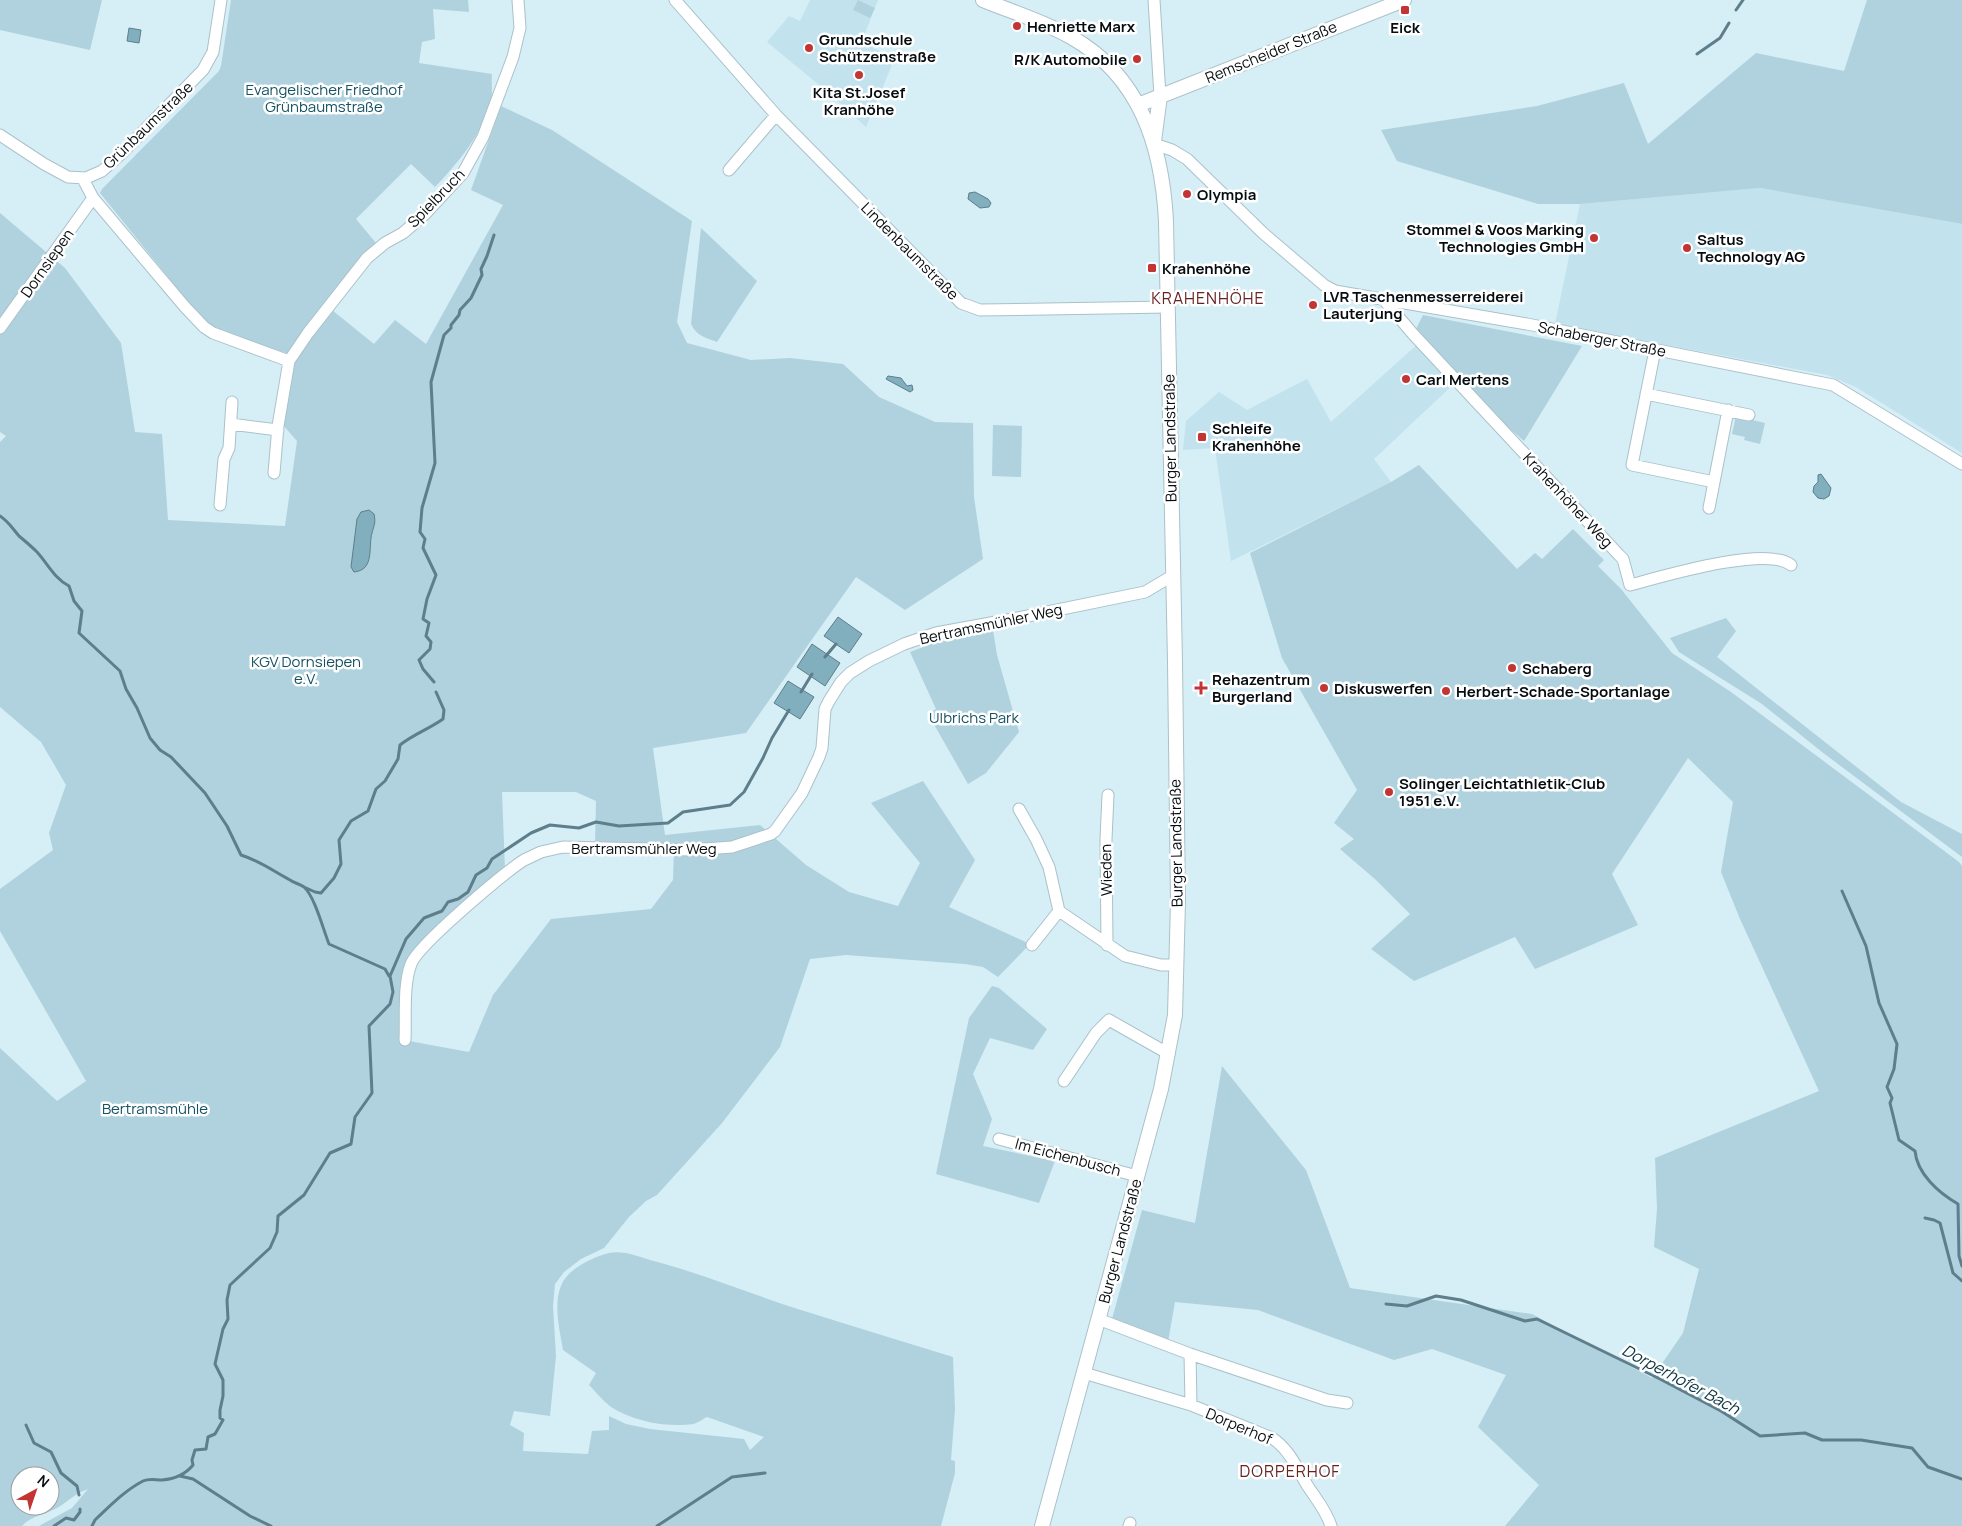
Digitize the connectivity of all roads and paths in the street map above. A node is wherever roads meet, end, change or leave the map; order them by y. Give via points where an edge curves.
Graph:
1 (221, 0) edge
2 (518, 0) edge
3 (675, 0) edge
4 (983, 0) edge
5 (1154, 0) edge
6 (1404, 0) edge
7 (1160, 96) junction
8 (1138, 105) junction
9 (776, 115) junction
10 (0, 135) edge
11 (1154, 144) junction
12 (729, 170) dead end
13 (83, 178) junction
14 (93, 198) junction
15 (1384, 300) junction
16 (1168, 307) junction
17 (0, 328) edge
18 (1654, 350) junction
19 (289, 361) junction
20 (1646, 394) junction
21 (232, 402) dead end
22 (1728, 410) junction
23 (1749, 415) dead end
24 (231, 424) junction
25 (278, 430) junction
26 (1962, 464) edge
27 (274, 472) dead end
28 (1714, 482) junction
29 (220, 505) dead end
30 (1709, 508) dead end
31 (1791, 565) dead end
32 (1172, 576) junction
33 (1108, 796) dead end
34 (1019, 809) dead end
35 (1059, 911) junction
36 (1107, 944) junction
37 (1032, 945) dead end
38 (1177, 966) junction
39 (405, 1040) dead end
40 (1169, 1054) junction
41 (1064, 1081) dead end
42 (999, 1139) dead end
43 (1137, 1176) junction
44 (1098, 1319) junction
45 (1190, 1354) junction
46 (1084, 1373) junction
47 (1348, 1403) dead end
48 (1191, 1405) junction
49 (1042, 1526) edge
50 (1331, 1526) edge

1 - 13 street, Grünbaumstraße via 213,52 198,77 107,167
2 - 19 street, Spielbruch via 520,28 514,51 483,137 463,173 425,214 372,253
3 - 9 street, Lindenbaumstraße
4 - 8 main road, Burger Landstraße via 1054,29 1084,46 1120,77
5 - 7 street
6 - 7 main road, Remscheider Straße
7 - 8 main road, Remscheider Straße
7 - 11 main road, Burger Landstraße
8 - 11 main road, Burger Landstraße
9 - 12 street
9 - 16 street, Lindenbaumstraße via 964,304 980,310
10 - 13 street via 58,173 70,178
11 - 15 street, Schaberger Straße via 1187,158 1263,232 1329,289
11 - 16 main road, Burger Landstraße via 1165,204
13 - 14 street
14 - 17 street, Dornsiepen
14 - 19 street via 204,327
15 - 18 street, Schaberger Straße via 1518,322
15 - 31 street, Krahenhöher Weg via 1623,559 1630,585 1705,566 1749,559 1769,558
16 - 32 main road, Burger Landstraße
18 - 20 street
18 - 26 street, Schaberger Straße via 1833,385
19 - 25 street, Spielbruch
20 - 22 street
20 - 28 street via 1632,465
21 - 24 street
22 - 23 street
22 - 28 street
24 - 25 street
24 - 29 street
25 - 27 street, Spielbruch
28 - 30 street
32 - 38 main road, Burger Landstraße
32 - 39 street, Bertramsmühler Weg via 1140,593 936,633 904,644 860,666 841,682 832,695 825,710 819,757 802,793 771,834 732,847 691,850 564,847 524,860 428,941 414,957 408,974
33 - 36 street, Wieden
34 - 35 street via 1049,867
35 - 36 street
35 - 37 street
36 - 38 street via 1134,959
38 - 40 main road, Burger Landstraße
40 - 41 street via 1109,1020 1096,1033
40 - 43 main road, Burger Landstraße
42 - 43 street, Im Eichenbusch
43 - 44 main road, Burger Landstraße
44 - 45 street
44 - 46 main road, Burger Landstraße
45 - 47 street via 1327,1400
45 - 48 street, Dorperhof
46 - 48 street, Dorperhof
46 - 49 main road, Burger Landstraße
48 - 50 street, Dorperhof via 1277,1441 1293,1459 1325,1510

